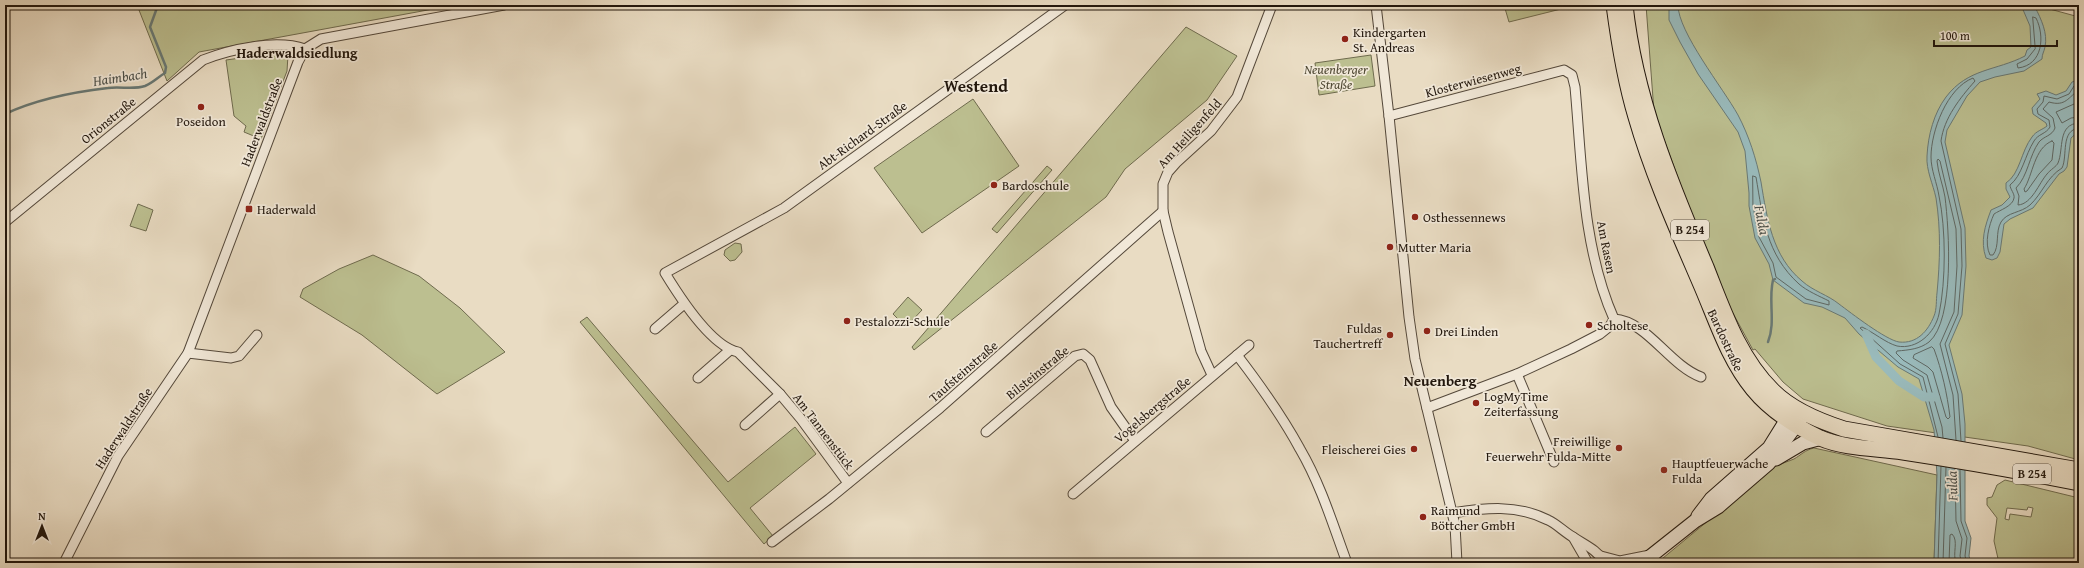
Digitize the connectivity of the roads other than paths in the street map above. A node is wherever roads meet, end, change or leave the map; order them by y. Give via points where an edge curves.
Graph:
1 (504, 5) edge
2 (1065, 5) edge
3 (1272, 5) edge
4 (1376, 5) edge
5 (1614, 5) edge
6 (1625, 5) edge
7 (305, 49) junction
8 (1564, 70) joint
9 (1389, 116) junction
10 (1163, 211) junction
11 (5, 222) edge
12 (665, 273) joint
13 (684, 304) junction
14 (1614, 319) junction
15 (655, 329) dead end
16 (257, 335) dead end
17 (1249, 344) dead end
18 (730, 350) junction
19 (188, 353) junction
20 (1237, 355) junction
21 (1517, 374) junction
22 (1212, 375) junction
23 (698, 378) dead end
24 (1701, 378) dead end
25 (780, 394) junction
26 (1427, 408) junction
27 (1796, 416) junction
28 (746, 425) dead end
29 (986, 432) dead end
30 (1823, 439) junction
31 (1135, 441) junction
32 (1910, 447) junction
33 (1986, 460) junction
34 (1554, 462) dead end
35 (1769, 463) junction
36 (2079, 470) edge
37 (848, 483) junction
38 (2079, 483) edge
39 (1073, 494) dead end
40 (1452, 513) junction
41 (1695, 521) junction
42 (1573, 537) junction
43 (772, 542) dead end
44 (1647, 559) edge
45 (1603, 560) edge
46 (64, 563) edge
47 (1347, 563) edge
48 (1456, 563) edge
49 (1588, 563) edge

1 - 7 street via 321,39
2 - 12 street, Abt-Richard-Straße via 784,208
3 - 10 street, Am Heiligenfeld via 1237,96 1211,131 1168,172 1163,184
4 - 9 street
5 - 27 main road, Bardostraße / B 254 via 1627,86 1646,149 1736,364 1761,398
6 - 27 main road, Bardostraße / B 254 via 1647,113 1670,180 1707,270 1733,332 1756,371
7 - 11 street, Orionstraße via 290,45 269,45 220,54 203,60
7 - 19 street, Haderwaldstraße
8 - 9 street, Klosterwiesenweg
8 - 14 street, Am Rasen via 1572,74 1575,87 1591,240 1606,302
9 - 26 street via 1408,312 1415,359
10 - 22 street, Am Heiligenfeld via 1201,351
10 - 37 street, Taufsteinstraße via 940,408
12 - 13 street, Am Tannenstück
13 - 15 street
13 - 18 street, Am Tannenstück
14 - 21 street via 1600,334
14 - 24 street via 1632,322 1688,372
16 - 19 street via 239,356 231,358
17 - 20 street, Vogelsbergstraße
18 - 23 street
18 - 25 street, Am Tannenstück via 738,352
19 - 46 street, Haderwaldstraße via 118,456
20 - 22 street, Vogelsbergstraße
20 - 47 street via 1278,412 1301,450 1323,496
21 - 26 street
21 - 34 street
22 - 31 street, Vogelsbergstraße
25 - 28 street, Am Tannenstück
25 - 37 street, Am Tannenstück
26 - 40 street
27 - 30 main road, Bardostraße / B 254
27 - 32 main road, Bardostraße / B 254
27 - 35 main road
27 - 41 main road via 1769,448 1711,499
29 - 31 street, Bilsteinstraße via 1074,356 1083,354 1090,360 1111,407
30 - 32 main road, Bardostraße / B 254 via 1847,446
30 - 35 main road via 1802,443
31 - 39 street, Vogelsbergstraße
32 - 33 main road, Bardostraße / B 254
33 - 36 main road, Bardostraße / B 254
33 - 38 main road, Bardostraße / B 254
35 - 41 main road via 1718,507
37 - 43 street, Taufsteinstraße
40 - 42 street via 1484,508 1518,510 1548,520
40 - 48 street
41 - 44 main road
42 - 45 street via 1588,544
42 - 49 street
44 - 45 street

